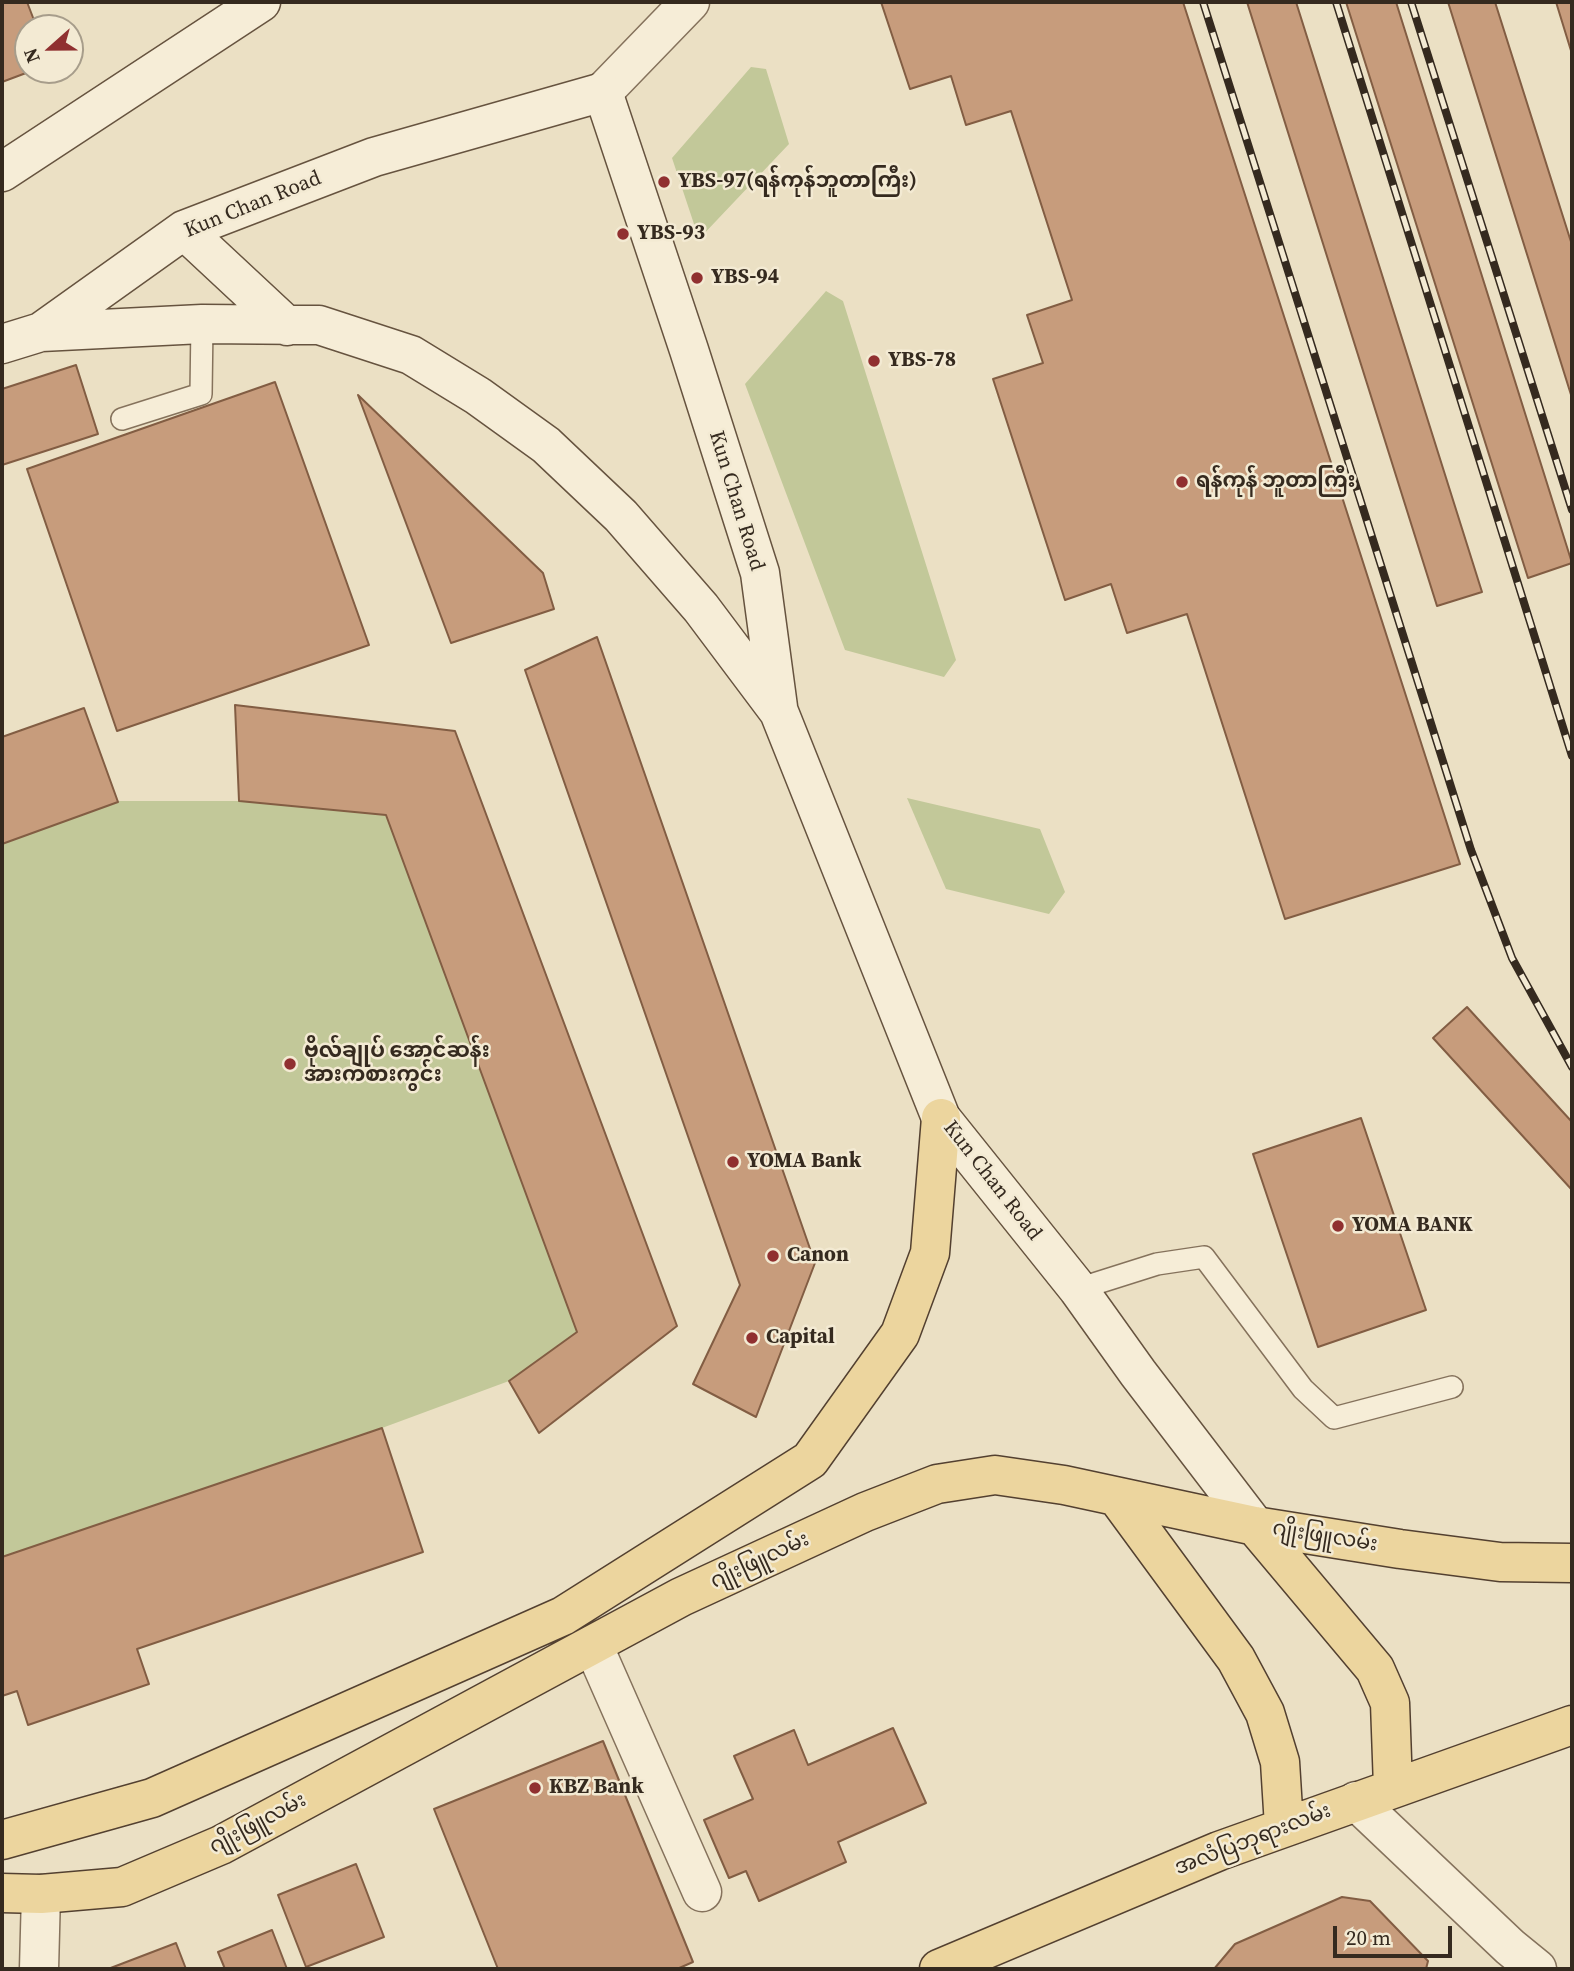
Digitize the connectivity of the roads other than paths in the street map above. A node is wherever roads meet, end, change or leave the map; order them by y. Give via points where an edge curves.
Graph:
1 (261, 2) edge
2 (690, 2) edge
3 (603, 92) junction
4 (2, 172) edge
5 (184, 230) junction
6 (202, 324) junction
7 (287, 326) junction
8 (41, 332) junction
9 (2, 344) edge
10 (122, 419) dead end
11 (779, 712) junction
12 (941, 1118) junction
13 (1078, 1289) junction
14 (1452, 1387) dead end
15 (1117, 1497) junction
16 (1255, 1526) junction
17 (1572, 1563) edge
18 (593, 1645) junction
19 (1572, 1725) edge
20 (1392, 1787) junction
21 (1356, 1801) junction
22 (1284, 1826) junction
23 (2, 1840) edge
24 (702, 1892) dead end
25 (2, 1894) edge
26 (41, 1894) junction
27 (39, 1969) edge
28 (939, 1969) edge
29 (1537, 1969) edge

1 - 4 main road
2 - 3 main road
3 - 5 main road, Kun Chan Road via 374,157
3 - 11 main road, Kun Chan Road via 760,573
5 - 7 main road
5 - 8 main road, Kun Chan Road
6 - 7 main road, Kun Chan Road
6 - 8 main road, Kun Chan Road
6 - 10 lane via 201,394
7 - 11 main road, Kun Chan Road via 319,325 411,355 546,445 639,536 701,608
8 - 9 main road
11 - 12 main road, Kun Chan Road
12 - 13 main road, Kun Chan Road
12 - 23 main road via 930,1252 900,1334 810,1460 563,1616 152,1798
13 - 14 lane via 1157,1264 1204,1257 1303,1388 1334,1418
13 - 16 main road, Kun Chan Road
15 - 16 main road, ဂျိုးဖြူလမ်း
15 - 18 main road, ဂျိုးဖြူလမ်း via 995,1475 937,1484 681,1597
15 - 22 main road via 1236,1659 1265,1713 1280,1762
16 - 17 main road, ဂျိုးဖြူလမ်း via 1500,1562
16 - 20 main road via 1376,1669 1390,1703
18 - 24 main road
18 - 26 main road, ဂျိုးဖြူလမ်း via 221,1845 121,1887
19 - 20 main road, အလံပြဘုရားလမ်း
20 - 21 main road, အလံပြဘုရားလမ်း
21 - 22 main road, အလံပြဘုရားလမ်း
21 - 29 main road
22 - 28 main road, အလံပြဘုရားလမ်း
25 - 26 main road, ဂျိုးဖြူလမ်း
26 - 27 main road

